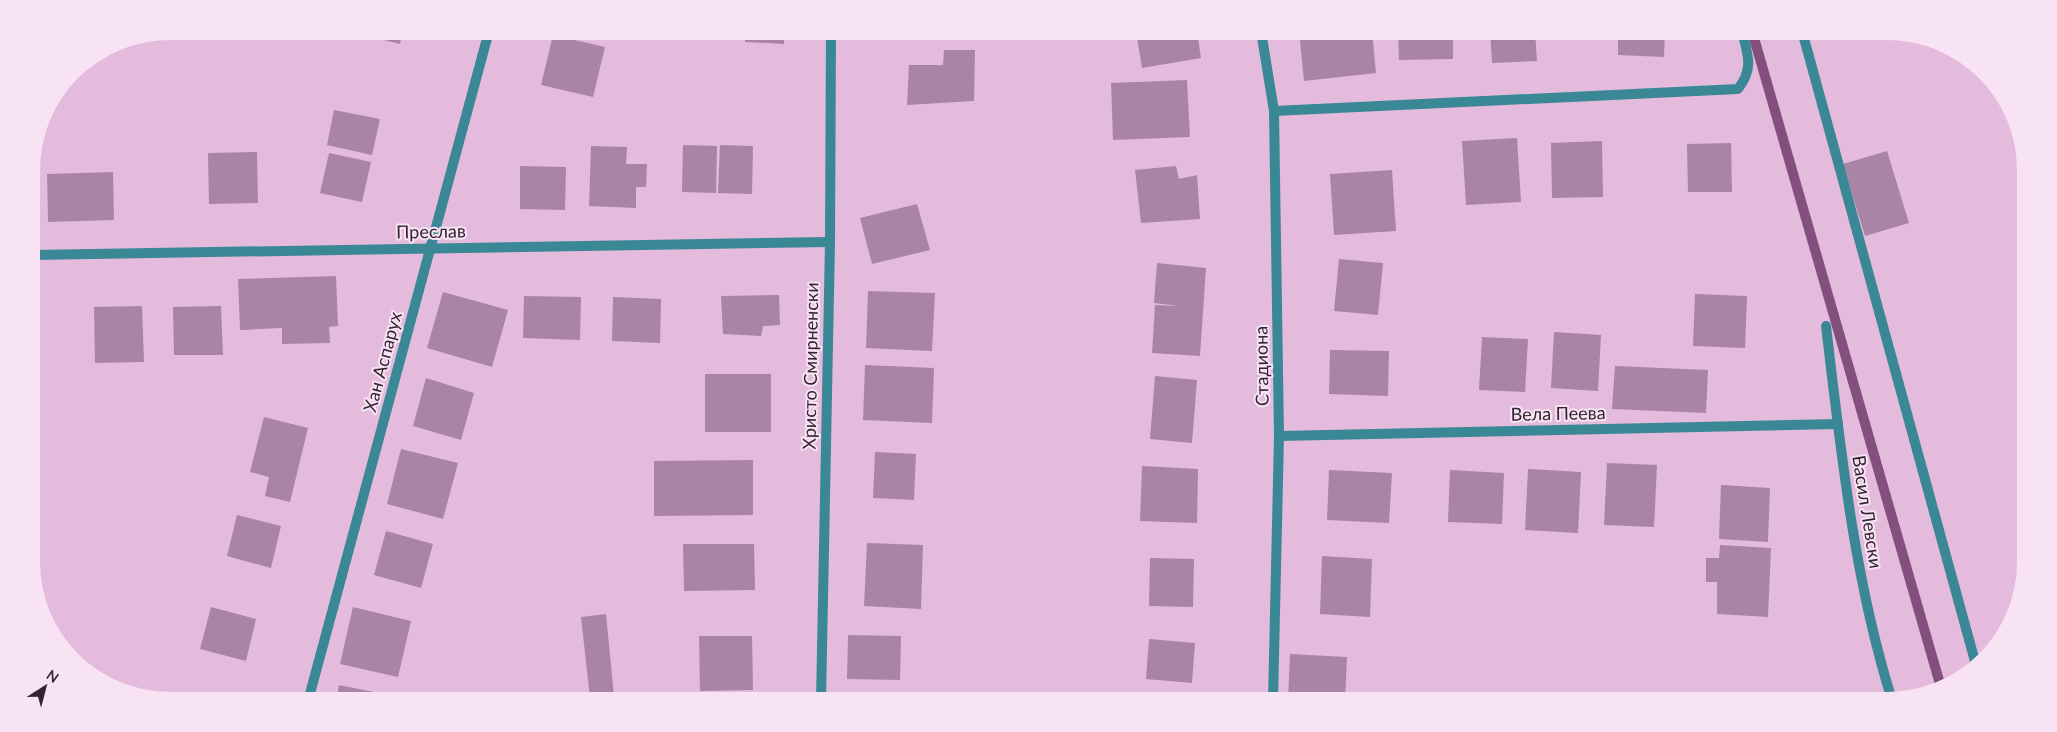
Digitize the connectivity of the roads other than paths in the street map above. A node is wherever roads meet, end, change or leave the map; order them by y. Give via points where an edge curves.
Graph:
1 (487, 40) edge
2 (831, 40) edge
3 (1262, 40) edge
4 (1744, 40) edge
5 (1804, 40) edge
6 (1274, 112) junction
7 (830, 242) junction
8 (430, 248) junction
9 (40, 256) edge
10 (1826, 326) dead end
11 (1838, 424) junction
12 (1280, 436) junction
13 (1974, 658) edge
14 (310, 692) edge
15 (821, 692) edge
16 (1273, 692) edge
17 (1889, 692) edge

1 - 8 street, Хан Аспарух
2 - 7 street, Христо Смирненски
3 - 6 street, Стадиона
4 - 6 street via 1749,68 1738,90
5 - 13 street
6 - 12 street, Стадиона
7 - 8 street, Преслав
7 - 15 street, Христо Смирненски
8 - 9 street, Преслав
8 - 14 street, Хан Аспарух
10 - 11 street, Васил Левски
11 - 12 street, Вела Пеева
11 - 17 street, Васил Левски via 1858,567
12 - 16 street, Стадиона

